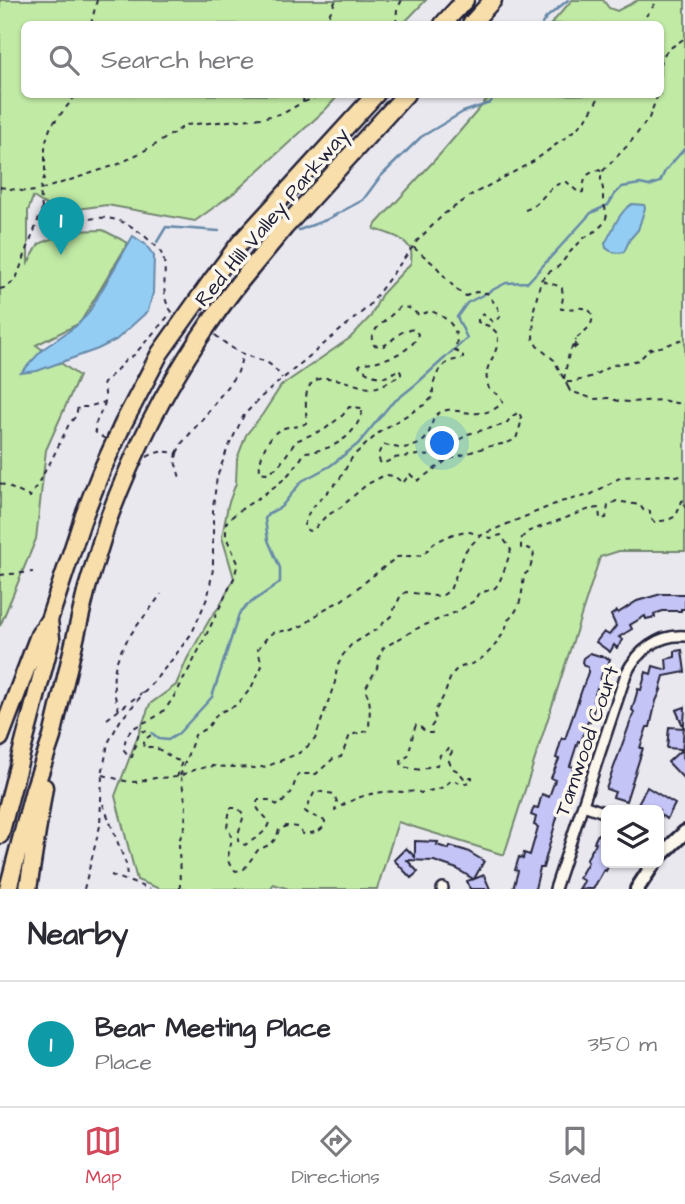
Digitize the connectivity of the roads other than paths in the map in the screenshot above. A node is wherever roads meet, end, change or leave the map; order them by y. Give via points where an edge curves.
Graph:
1 (465, 0) edge
2 (493, 0) edge
3 (446, 21) edge
4 (474, 21) edge
5 (372, 98) edge
6 (402, 98) edge
7 (49, 620) junction
8 (685, 636) edge
9 (52, 737) junction
10 (0, 738) edge
11 (583, 805) junction
12 (601, 811) edge
13 (685, 832) edge
14 (0, 835) edge
15 (664, 849) edge
16 (651, 868) edge
17 (8, 889) edge
18 (27, 889) edge
19 (555, 889) edge
20 (637, 889) edge

1 - 3 highway
2 - 4 highway
5 - 7 highway, Red Hill Valley Parkway, bridge via 239,244 160,353 96,482
6 - 9 highway, Red Hill Valley Parkway, bridge via 237,284 153,415 108,520
7 - 10 highway
7 - 14 highway, Red Hill Valley Parkway via 51,638
8 - 11 street, Tamwood Court via 662,639 629,666
9 - 17 highway, Red Hill Valley Parkway
9 - 18 highway
11 - 12 street
11 - 19 street, Tamwood Court
13 - 15 street
16 - 20 street

